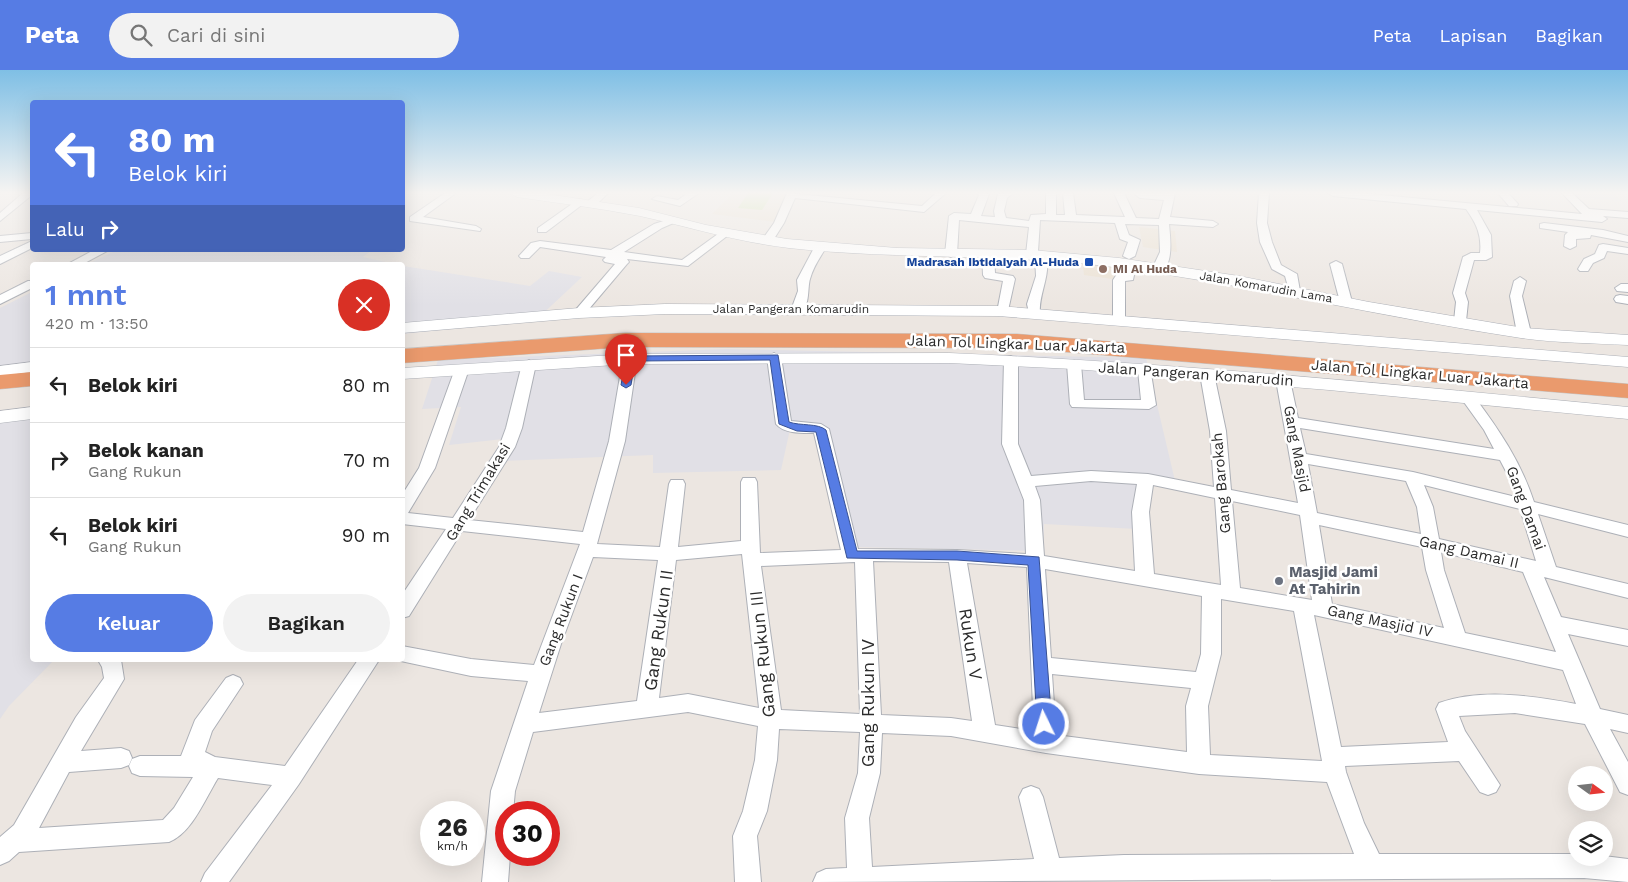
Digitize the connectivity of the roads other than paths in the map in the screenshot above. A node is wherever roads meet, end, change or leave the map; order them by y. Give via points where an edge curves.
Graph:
1 (650, 231) edge
2 (717, 231) edge
3 (774, 231) edge
4 (953, 231) edge
5 (1035, 231) edge
6 (1122, 231) edge
7 (1165, 231) edge
8 (1264, 231) edge
9 (1486, 231) edge
10 (1583, 231) edge
11 (1592, 232) junction
12 (726, 233) junction
13 (30, 236) edge
14 (0, 239) edge
15 (1628, 239) edge
16 (768, 240) junction
17 (30, 245) edge
18 (821, 246) junction
19 (1570, 246) dead end
20 (1628, 251) edge
21 (99, 252) edge
22 (615, 253) junction
23 (951, 254) junction
24 (988, 254) junction
25 (1036, 254) junction
26 (525, 256) dead end
27 (1130, 260) junction
28 (0, 261) edge
29 (78, 262) edge
30 (1336, 264) dead end
31 (1584, 268) dead end
32 (1158, 269) junction
33 (1520, 281) dead end
34 (30, 285) edge
35 (1294, 291) junction
36 (0, 300) edge
37 (1346, 302) junction
38 (797, 310) junction
39 (1003, 312) junction
40 (579, 313) junction
41 (1034, 314) junction
42 (1119, 320) junction
43 (1460, 321) junction
44 (405, 328) edge
45 (1524, 333) junction
46 (1628, 340) edge
47 (405, 341) edge
48 (405, 356) edge
49 (774, 357) junction
50 (630, 358) junction
51 (1011, 360) junction
52 (1628, 362) edge
53 (529, 364) junction
54 (1074, 364) junction
55 (30, 367) edge
56 (462, 369) junction
57 (1145, 370) junction
58 (0, 371) edge
59 (405, 374) edge
60 (1207, 374) junction
61 (1628, 376) edge
62 (30, 379) edge
63 (1283, 380) junction
64 (0, 382) edge
65 (1628, 391) edge
66 (30, 395) edge
67 (1468, 398) junction
68 (1, 412) edge
69 (30, 413) edge
70 (1628, 413) edge
71 (1292, 422) junction
72 (1506, 456) junction
73 (1298, 458) junction
74 (1413, 477) junction
75 (1148, 479) junction
76 (749, 482) dead end
77 (1026, 482) junction
78 (677, 484) dead end
79 (1222, 495) junction
80 (405, 504) edge
81 (1528, 506) junction
82 (1309, 514) junction
83 (405, 518) edge
84 (458, 526) junction
85 (1628, 531) edge
86 (589, 544) junction
87 (1432, 544) junction
88 (751, 553) junction
89 (669, 554) junction
90 (858, 555) junction
91 (957, 556) junction
92 (1034, 561) junction
93 (1539, 568) junction
94 (1145, 577) junction
95 (1222, 590) junction
96 (1628, 590) edge
97 (405, 604) edge
98 (1313, 608) junction
99 (1554, 623) junction
100 (1457, 637) junction
101 (1628, 638) edge
102 (405, 655) edge
103 (112, 662) edge
104 (368, 662) edge
105 (1568, 664) junction
106 (1041, 665) junction
107 (541, 673) junction
108 (1204, 681) junction
109 (233, 684) dead end
110 (647, 707) junction
111 (1592, 716) junction
112 (770, 719) junction
113 (525, 724) junction
114 (871, 724) junction
115 (1628, 724) edge
116 (985, 732) junction
117 (1046, 743) junction
118 (1466, 751) junction
119 (62, 762) junction
120 (1199, 764) junction
121 (1333, 764) junction
122 (212, 767) junction
123 (291, 776) junction
124 (1628, 785) edge
125 (1488, 786) dead end
126 (1031, 797) dead end
127 (7, 847) edge
128 (1372, 867) junction
129 (1049, 870) junction
130 (1628, 871) edge
131 (860, 879) junction
132 (214, 882) edge
133 (495, 882) edge
134 (748, 882) edge
135 (826, 882) edge

1 - 22 street
2 - 12 street, Jalan Komarudin Lama
3 - 16 street
4 - 23 street
5 - 25 street
6 - 27 street via 1124,237 1134,240
7 - 32 street via 1166,252
8 - 35 street via 1276,267 1291,274
9 - 43 street via 1485,258 1469,257 1459,293 1462,302
10 - 11 street
11 - 15 street
11 - 19 street via 1586,236 1570,235
12 - 16 street, Jalan Komarudin Lama
12 - 22 street via 686,264
13 - 14 street
16 - 18 street, Jalan Komarudin Lama
17 - 28 street
18 - 23 street, Jalan Komarudin Lama
18 - 38 street via 803,280 804,290
20 - 31 street via 1603,247 1600,256 1588,261
21 - 29 street
22 - 26 street via 540,244
22 - 40 street via 609,260 622,262
23 - 24 street, Jalan Komarudin Lama
24 - 25 street, Jalan Komarudin Lama
24 - 39 street via 989,275 1009,279
25 - 27 street, Jalan Komarudin Lama
25 - 41 street via 1042,269 1032,304
27 - 32 street, Jalan Komarudin Lama
27 - 42 street via 1130,277 1119,280
30 - 37 street
32 - 35 street, Jalan Komarudin Lama
33 - 45 street via 1516,296
34 - 36 street
35 - 37 street, Jalan Komarudin Lama
37 - 43 street, Jalan Komarudin Lama
38 - 39 street, Jalan Pangeran Komarudin
38 - 40 street, Jalan Pangeran Komarudin via 686,308
39 - 41 street, Jalan Pangeran Komarudin
40 - 44 street, Jalan Pangeran Komarudin
41 - 42 street, Jalan Pangeran Komarudin
42 - 52 street, Jalan Pangeran Komarudin
43 - 45 street, Jalan Komarudin Lama
45 - 46 street, Jalan Komarudin Lama
47 - 61 highway, Jalan Tol Lingkar Luar Jakarta via 643,324 881,322 1013,326
48 - 65 highway, Jalan Tol Lingkar Luar Jakarta via 625,340 1017,341
49 - 50 street, Jalan Pangeran Komarudin
49 - 51 street, Jalan Pangeran Komarudin
49 - 90 street, Gang Rukun IV via 784,424 820,430
50 - 53 street, Jalan Pangeran Komarudin
50 - 86 street, Gang Rukun I via 617,441
51 - 54 street, Jalan Pangeran Komarudin
51 - 77 street via 1010,444
53 - 56 street, Jalan Pangeran Komarudin
53 - 84 street, Gang Trimakasi via 507,447
54 - 57 street, Jalan Pangeran Komarudin
54 - 57 street via 1077,404 1149,405
55 - 58 street
56 - 59 street, Jalan Pangeran Komarudin
56 - 80 street via 428,468
57 - 60 street, Jalan Pangeran Komarudin
60 - 63 street, Jalan Pangeran Komarudin
60 - 79 street, Gang Barokah via 1218,431
62 - 64 highway
63 - 67 street, Jalan Pangeran Komarudin
63 - 71 street, Gang Masjid
66 - 68 highway
67 - 70 street, Jalan Pangeran Komarudin
67 - 72 street, Gang Damai
68 - 69 street
71 - 72 street
71 - 73 street, Gang Masjid
72 - 81 street, Gang Damai
73 - 74 street
73 - 82 street, Gang Masjid
74 - 81 street
74 - 87 street via 1425,507
75 - 77 street, Gang Damai II via 1090,476
75 - 79 street, Gang Damai II
75 - 94 street via 1142,487
76 - 88 street, Gang Rukun III
77 - 92 street via 1032,500
78 - 89 street, Gang Rukun II
79 - 82 street, Gang Damai II
79 - 95 street, Gang Barokah
81 - 85 street
81 - 93 street, Gang Damai
82 - 87 street, Gang Damai II
82 - 98 street, Gang Masjid
83 - 84 street, Gang Masjid IV
84 - 86 street, Gang Masjid IV
84 - 97 street, Gang Trimakasi
86 - 89 street, Gang Masjid IV
86 - 107 street, Gang Rukun I
87 - 93 street, Gang Damai II
87 - 100 street via 1435,570
88 - 89 street, Gang Masjid IV
88 - 90 street, Gang Masjid IV
88 - 112 street, Gang Rukun III
89 - 110 street, Gang Rukun II via 654,638
90 - 91 street, Gang Masjid IV
90 - 114 street, Gang Rukun IV
91 - 92 street, Gang Masjid IV
91 - 116 street, Rukun V
92 - 94 street, Gang Masjid IV
92 - 106 street
93 - 96 street, Gang Damai II
93 - 99 street, Gang Damai
94 - 95 street, Gang Masjid IV
95 - 98 street, Gang Masjid IV
95 - 108 street, Gang Barokah
98 - 100 street, Gang Masjid IV
98 - 121 street, Gang Masjid
99 - 101 street
99 - 105 street, Gang Damai
100 - 105 street, Gang Masjid IV
102 - 107 street via 472,668
103 - 119 street via 114,679
104 - 123 street
105 - 111 street, Gang Damai
106 - 108 street
106 - 117 street
107 - 113 street, Gang Rukun I
108 - 120 street, Gang Barokah via 1197,706
109 - 122 street via 203,727 192,756
110 - 112 street via 688,703
110 - 113 street
111 - 115 street
111 - 118 street via 1542,707 1492,704 1447,709
111 - 124 street, Gang Damai
112 - 114 street
112 - 134 street, Gang Rukun III via 760,788 745,836
113 - 133 street, Gang Rukun I via 501,799
114 - 116 street
114 - 131 street, Gang Rukun IV via 869,773 857,818
116 - 117 street
117 - 120 street
118 - 121 street
118 - 125 street
119 - 122 street
119 - 127 street via 23,833
120 - 121 street
121 - 128 street, Gang Masjid
122 - 123 street
122 - 127 street via 170,831
123 - 132 street
126 - 129 street
128 - 129 street
128 - 130 street via 1584,866
129 - 131 street
131 - 135 street

